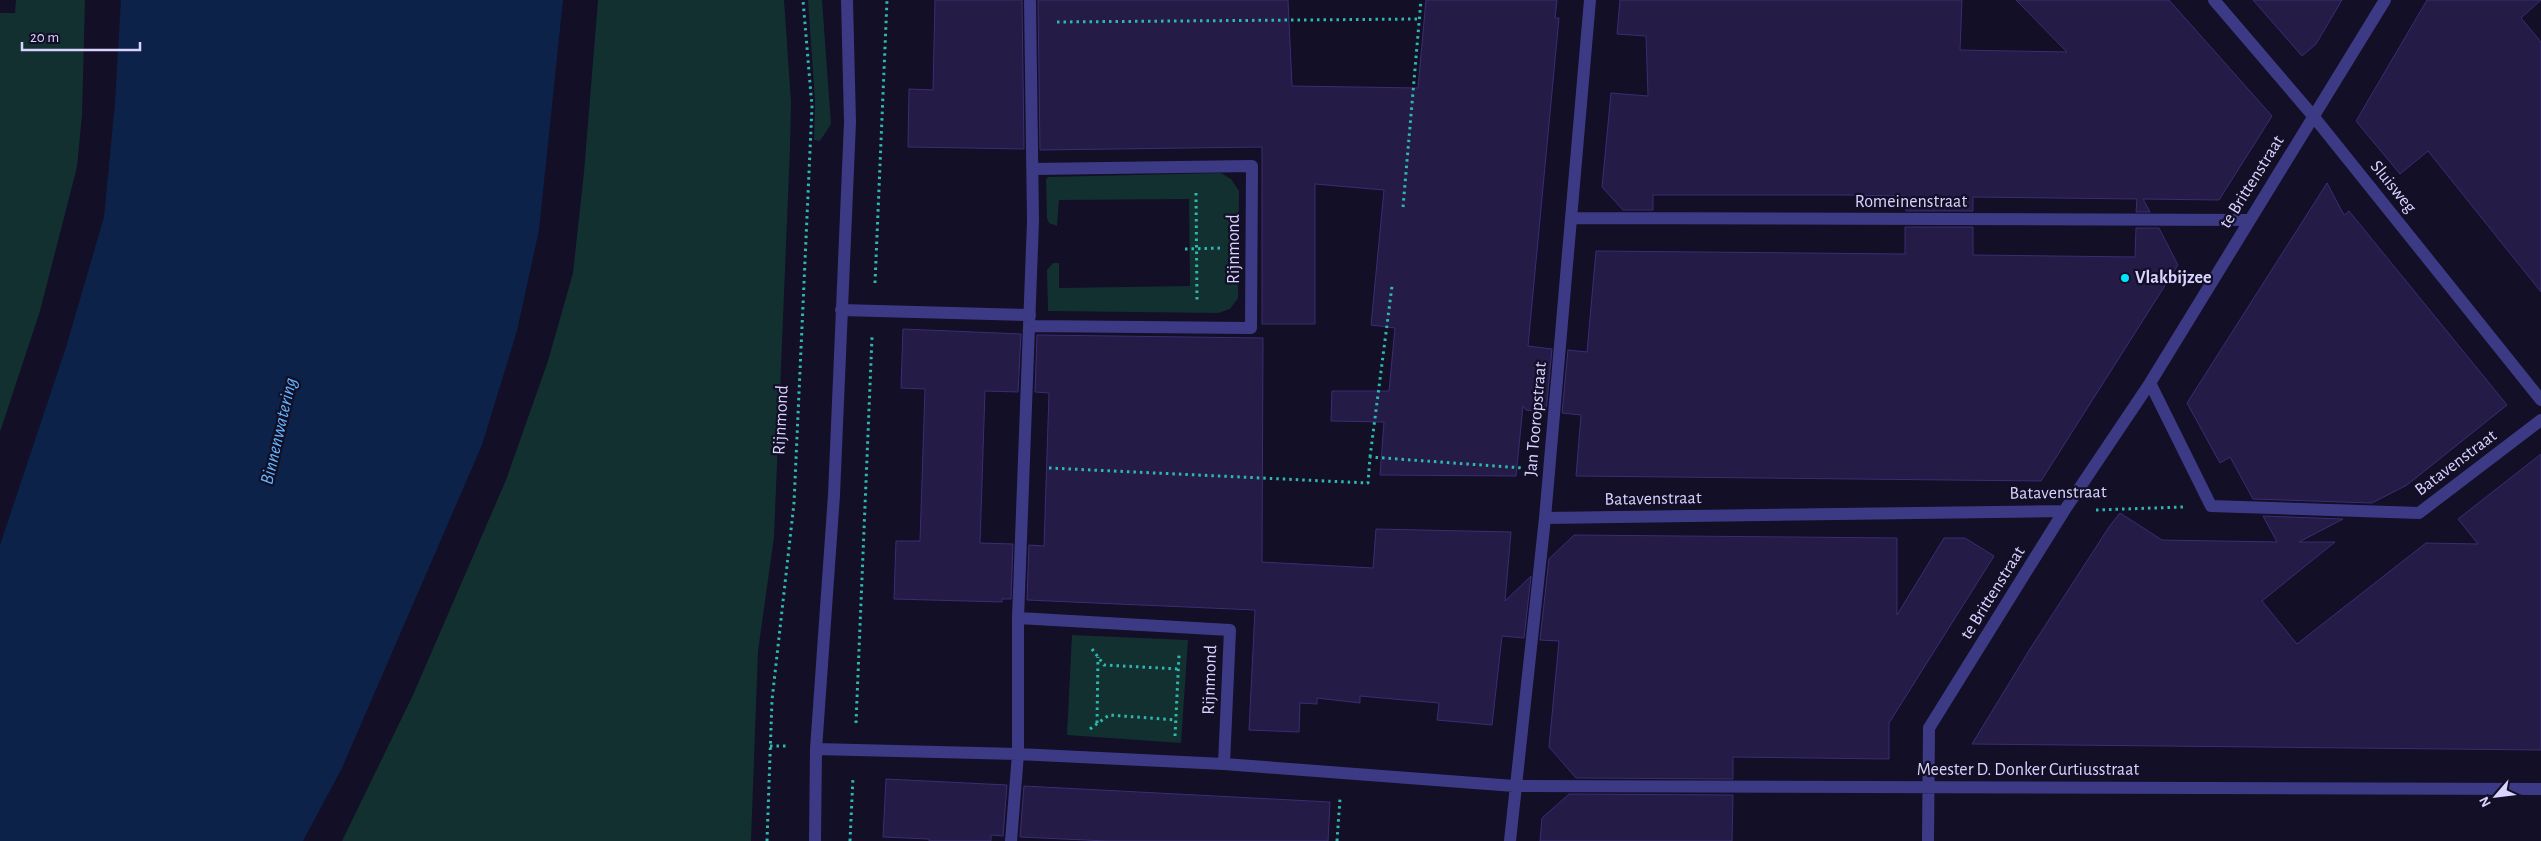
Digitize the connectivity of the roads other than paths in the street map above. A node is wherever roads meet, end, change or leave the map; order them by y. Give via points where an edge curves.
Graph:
1 (847, 0) edge
2 (1030, 0) edge
3 (1590, 0) edge
4 (2214, 0) edge
5 (2385, 0) edge
6 (2314, 117) junction
7 (1033, 169) junction
8 (1572, 218) junction
9 (2250, 220) junction
10 (841, 310) junction
11 (1030, 320) junction
12 (2150, 383) junction
13 (2541, 400) edge
14 (2541, 420) edge
15 (2064, 511) junction
16 (1544, 518) junction
17 (1018, 618) junction
18 (816, 749) junction
19 (1018, 754) junction
20 (1224, 764) junction
21 (1514, 786) junction
22 (1928, 787) junction
23 (2541, 789) edge
24 (815, 841) edge
25 (1011, 841) edge
26 (1510, 841) edge
27 (1928, 841) edge

1 - 10 street via 850,122
2 - 7 street
3 - 8 street, Jan Tooropstraat
4 - 6 street, Sluisweg
5 - 6 street, te Brittenstraat
6 - 9 street, te Brittenstraat
6 - 13 street, Sluisweg
7 - 11 street
7 - 11 street, Rijnmond via 1252,166 1251,328
8 - 9 street, Romeinenstraat
8 - 16 street, Jan Tooropstraat
9 - 12 street, te Brittenstraat
10 - 11 street, Rijnmond
10 - 18 street via 834,495
11 - 17 street
12 - 14 street, Batavenstraat via 2211,506 2419,513
12 - 15 street, te Brittenstraat
15 - 16 street, Batavenstraat
15 - 22 street, te Brittenstraat via 1929,728
16 - 21 street, Jan Tooropstraat
17 - 19 street
17 - 20 street, Rijnmond via 1230,630
18 - 19 street
18 - 24 street
19 - 20 street
19 - 25 street
20 - 21 street
21 - 22 street, Meester D. Donker Curtiusstraat
21 - 26 street, Jan Tooropstraat
22 - 23 street, Meester D. Donker Curtiusstraat
22 - 27 street, te Brittenstraat

